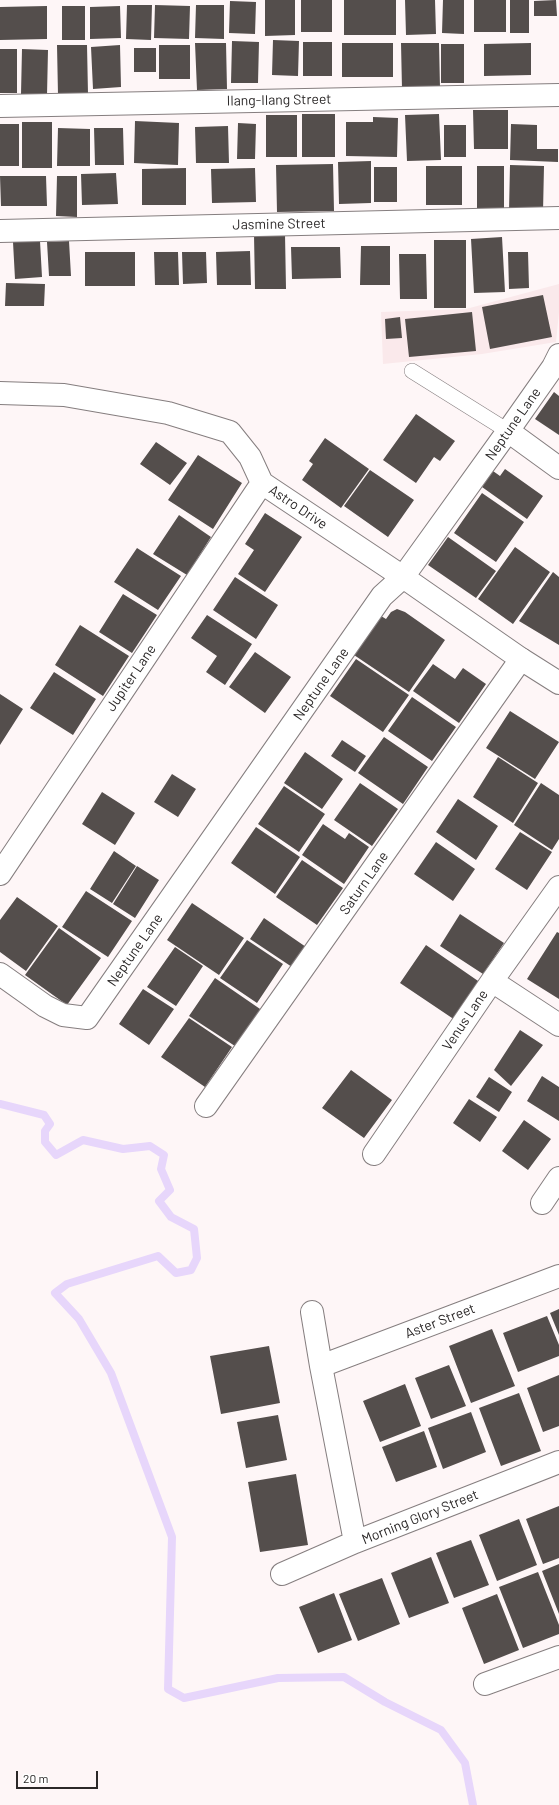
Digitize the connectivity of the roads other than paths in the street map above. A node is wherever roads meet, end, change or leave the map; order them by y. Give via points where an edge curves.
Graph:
1 (559, 94) edge
2 (0, 106) edge
3 (559, 218) edge
4 (0, 231) edge
5 (559, 355) edge
6 (412, 371) dead end
7 (0, 393) edge
8 (508, 431) junction
9 (559, 468) edge
10 (262, 483) junction
11 (403, 577) junction
12 (521, 659) junction
13 (559, 683) edge
14 (0, 874) edge
15 (559, 887) edge
16 (0, 974) edge
17 (492, 981) junction
18 (559, 1026) edge
19 (206, 1106) dead end
20 (374, 1154) dead end
21 (559, 1178) edge
22 (542, 1203) dead end
23 (559, 1276) edge
24 (312, 1312) dead end
25 (321, 1366) junction
26 (559, 1462) edge
27 (355, 1542) junction
28 (282, 1574) dead end
29 (559, 1657) edge
30 (485, 1684) dead end

1 - 2 street, Ilang-Ilang Street
3 - 4 street, Jasmine Street
5 - 8 street, Neptune Lane
6 - 8 lane
7 - 10 street, Astro Drive via 64,395 168,413 230,432 250,457
8 - 9 street
8 - 11 street, Neptune Lane
10 - 11 street, Astro Drive
10 - 14 street, Jupiter Lane
11 - 12 street, Astro Drive
11 - 16 street, Neptune Lane via 382,596 87,1018 63,1015 45,1006
12 - 13 street, Astro Drive
12 - 19 street, Saturn Lane
15 - 17 street, Venus Lane
17 - 18 street
17 - 20 street, Venus Lane
21 - 22 street
23 - 25 street, Aster Street
24 - 25 street
25 - 27 street
26 - 27 street, Morning Glory Street
27 - 28 street, Morning Glory Street
29 - 30 street

